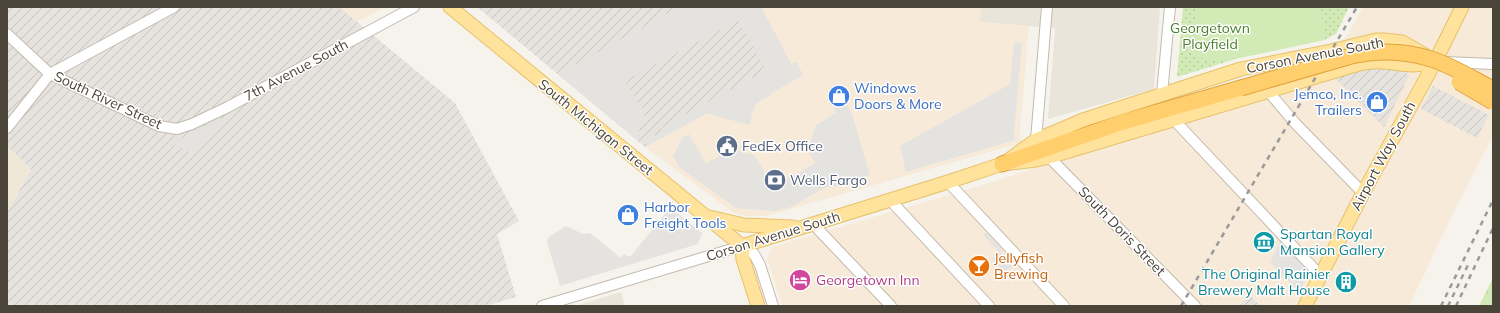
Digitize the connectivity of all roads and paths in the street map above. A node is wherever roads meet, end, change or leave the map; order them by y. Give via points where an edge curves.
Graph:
1 (174, 7) edge
2 (414, 7) edge
3 (450, 7) edge
4 (1047, 7) edge
5 (1170, 7) edge
6 (1462, 7) edge
7 (7, 34) edge
8 (1417, 56) junction
9 (1287, 60) junction
10 (1435, 62) junction
11 (1493, 64) edge
12 (50, 74) junction
13 (1295, 83) junction
14 (1493, 89) edge
15 (1268, 91) junction
16 (1162, 94) junction
17 (1493, 102) edge
18 (1174, 120) junction
19 (7, 128) edge
20 (177, 129) joint
21 (1036, 140) junction
22 (1049, 157) junction
23 (1002, 164) junction
24 (948, 182) junction
25 (1362, 193) junction
26 (890, 200) junction
27 (706, 216) junction
28 (808, 226) junction
29 (742, 246) junction
30 (1320, 275) junction
31 (542, 306) edge
32 (758, 306) edge
33 (773, 306) edge
34 (891, 306) edge
35 (989, 306) edge
36 (1064, 306) edge
37 (1195, 306) edge
38 (1305, 306) edge

1 - 12 street
2 - 20 street, 7th Avenue South via 228,107
3 - 27 main road, South Michigan Street
4 - 21 street
5 - 16 street
6 - 10 main road, Airport Way South
7 - 12 street, South River Street
8 - 14 highway, bridge via 1433,60
8 - 17 highway, bridge
8 - 23 highway, bridge via 1395,52 1352,56 1123,122
9 - 10 main road, Corson Avenue South via 1384,40 1404,43
9 - 13 main road
9 - 16 main road, Corson Avenue South via 1241,69
10 - 11 street
10 - 13 main road, Corson Avenue South via 1415,65 1372,61
10 - 25 main road, Airport Way South
12 - 19 street
12 - 20 street, South River Street via 159,126
13 - 15 main road, Corson Avenue South
15 - 18 main road, Corson Avenue South
15 - 25 street
16 - 21 main road, Corson Avenue South via 1083,120
18 - 22 main road, Corson Avenue South
18 - 30 street
21 - 23 main road, Corson Avenue South
22 - 23 main road, Corson Avenue South
22 - 37 street, South Doris Street
23 - 24 main road, Corson Avenue South
24 - 26 main road, Corson Avenue South
24 - 36 street
25 - 30 main road, Airport Way South
26 - 28 main road, Corson Avenue South
26 - 35 street
27 - 28 main road via 748,225
27 - 29 main road, South Michigan Street
28 - 29 main road, Corson Avenue South
28 - 34 street
29 - 31 street, Corson Avenue South
29 - 32 main road via 743,259
29 - 33 street via 754,254 760,265
30 - 38 main road, Airport Way South

